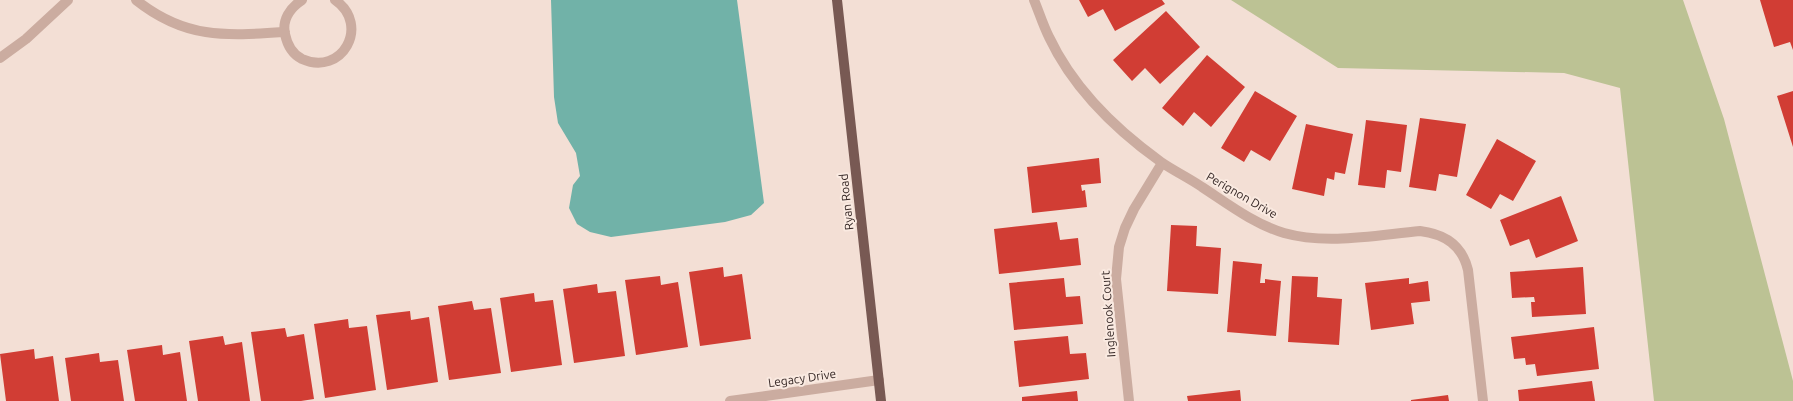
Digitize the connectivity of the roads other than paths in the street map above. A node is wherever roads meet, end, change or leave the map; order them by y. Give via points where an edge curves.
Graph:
1 (68, 0) edge
2 (136, 0) edge
3 (302, 0) edge
4 (334, 0) edge
5 (837, 0) edge
6 (1034, 0) edge
7 (284, 32) junction
8 (0, 58) edge
9 (1162, 163) junction
10 (879, 380) junction
11 (730, 401) edge
12 (881, 401) edge
13 (1128, 401) edge
14 (1483, 401) edge

1 - 8 street via 26,39
2 - 7 street via 166,20 210,33 242,35
3 - 7 street via 295,4 289,13
4 - 7 street via 347,12 352,32 350,42 337,57 318,63 304,59 292,50
5 - 10 main road, Ryan Road
6 - 9 street, Perignon Drive via 1055,48 1094,105
9 - 13 street, Inglenook Court via 1134,209 1119,247 1116,279
9 - 14 street, Perignon Drive via 1239,211 1284,233 1338,238 1420,231 1444,237 1456,245 1468,270
10 - 11 street, Legacy Drive
10 - 12 main road, Ryan Road

